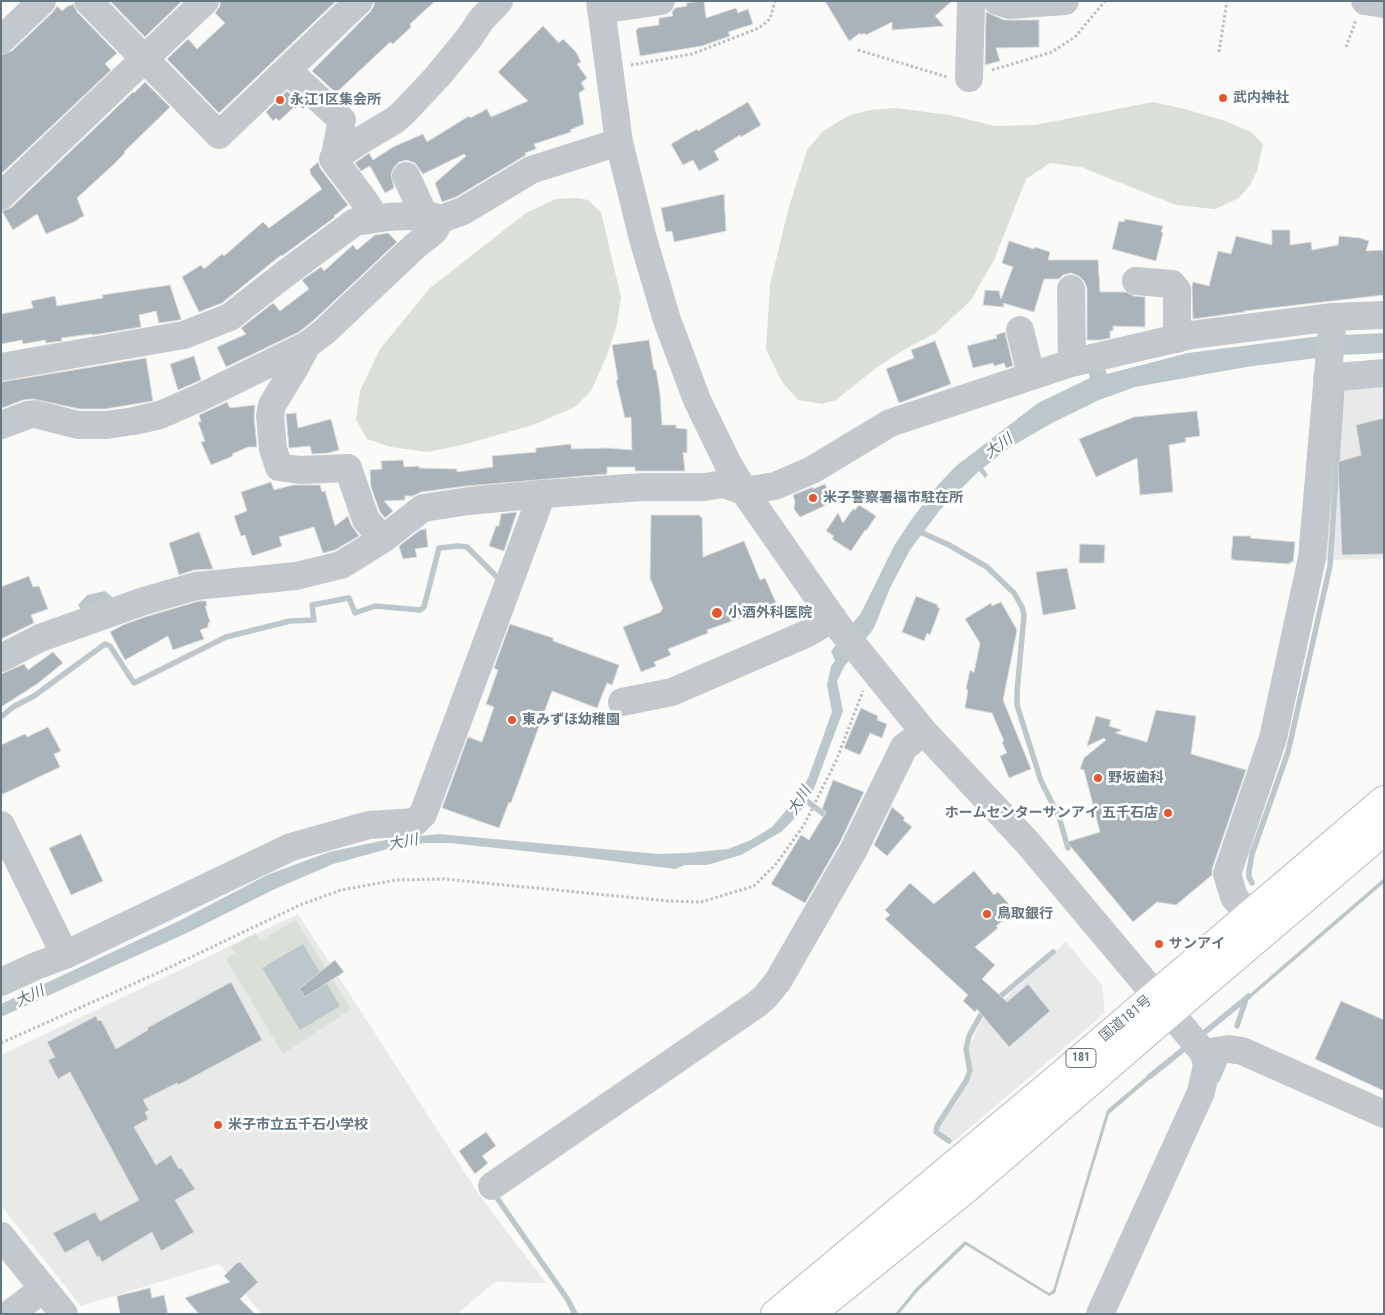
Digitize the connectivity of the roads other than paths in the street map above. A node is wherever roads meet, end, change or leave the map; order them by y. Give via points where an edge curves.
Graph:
1 (42, 1) edge
2 (88, 1) edge
3 (205, 1) edge
4 (360, 1) edge
5 (499, 1) edge
6 (661, 1) edge
7 (1065, 1) edge
8 (979, 2) edge
9 (600, 5) edge
10 (1, 40) edge
11 (144, 59) junction
12 (287, 70) junction
13 (968, 78) dead end
14 (619, 142) junction
15 (338, 157) junction
16 (406, 176) dead end
17 (1, 196) edge
18 (431, 217) junction
19 (376, 219) junction
20 (1136, 281) dead end
21 (1071, 289) dead end
22 (1384, 315) edge
23 (1332, 324) junction
24 (1020, 330) dead end
25 (1177, 339) junction
26 (307, 345) junction
27 (1072, 362) junction
28 (1, 367) edge
29 (1384, 373) edge
30 (1031, 376) junction
31 (242, 377) junction
32 (1328, 378) junction
33 (272, 405) junction
34 (1, 425) edge
35 (744, 491) junction
36 (542, 494) junction
37 (383, 538) junction
38 (836, 622) junction
39 (1, 658) edge
40 (622, 702) dead end
41 (924, 732) junction
42 (1384, 800) edge
43 (1, 825) edge
44 (1384, 831) edge
45 (1249, 915) junction
46 (65, 955) junction
47 (1, 982) edge
48 (1162, 1004) junction
49 (1204, 1052) junction
50 (1384, 1114) edge
51 (492, 1186) dead end
52 (1, 1236) edge
53 (43, 1290) junction
54 (10, 1314) edge
55 (64, 1314) edge
56 (775, 1314) edge
57 (811, 1314) edge
58 (1100, 1314) edge

1 - 10 street
2 - 11 street
3 - 11 street
4 - 12 street
5 - 15 street via 403,113
6 - 9 street
7 - 8 street via 1009,5
8 - 13 street
9 - 14 street
11 - 12 street via 219,135
11 - 17 street
12 - 15 street via 342,120 336,150
14 - 18 street via 531,170 463,211
14 - 35 street via 667,320 697,400
15 - 19 street via 334,159
16 - 18 street via 420,206
18 - 19 street
18 - 26 street via 434,231
19 - 28 street via 356,222 230,317 184,335
20 - 25 street via 1172,284 1177,290
21 - 27 street
22 - 23 street
23 - 25 street
23 - 32 street
24 - 30 street
25 - 27 street
26 - 31 street
26 - 33 street
27 - 30 street
29 - 32 street
30 - 35 street via 890,423 812,470 775,486
31 - 33 street via 251,394
31 - 34 street via 160,415 134,421 78,425 35,414
32 - 45 street via 1312,558 1273,738 1227,874 1234,897
33 - 37 street via 273,449 279,467 300,470 348,468 366,520
35 - 36 street via 723,484
35 - 38 street
36 - 37 street via 423,508
36 - 46 street via 423,814 415,822 369,825 291,847
37 - 39 street via 341,565 296,576 196,586 40,638
38 - 40 street via 672,692
38 - 41 street
41 - 48 street via 1027,842
41 - 51 street via 904,747 854,849 778,981 765,997
42 - 45 highway, 国道181号 / 181
43 - 46 street
44 - 48 highway, 国道181号 / 181
45 - 48 highway, 国道181号 / 181
46 - 47 street
48 - 49 street
48 - 56 highway, 国道181号 / 181
48 - 57 highway, 国道181号 / 181 via 971,1185
49 - 50 street via 1242,1051
49 - 58 street via 1207,1065 1201,1092
52 - 53 street
53 - 54 street
53 - 55 street

